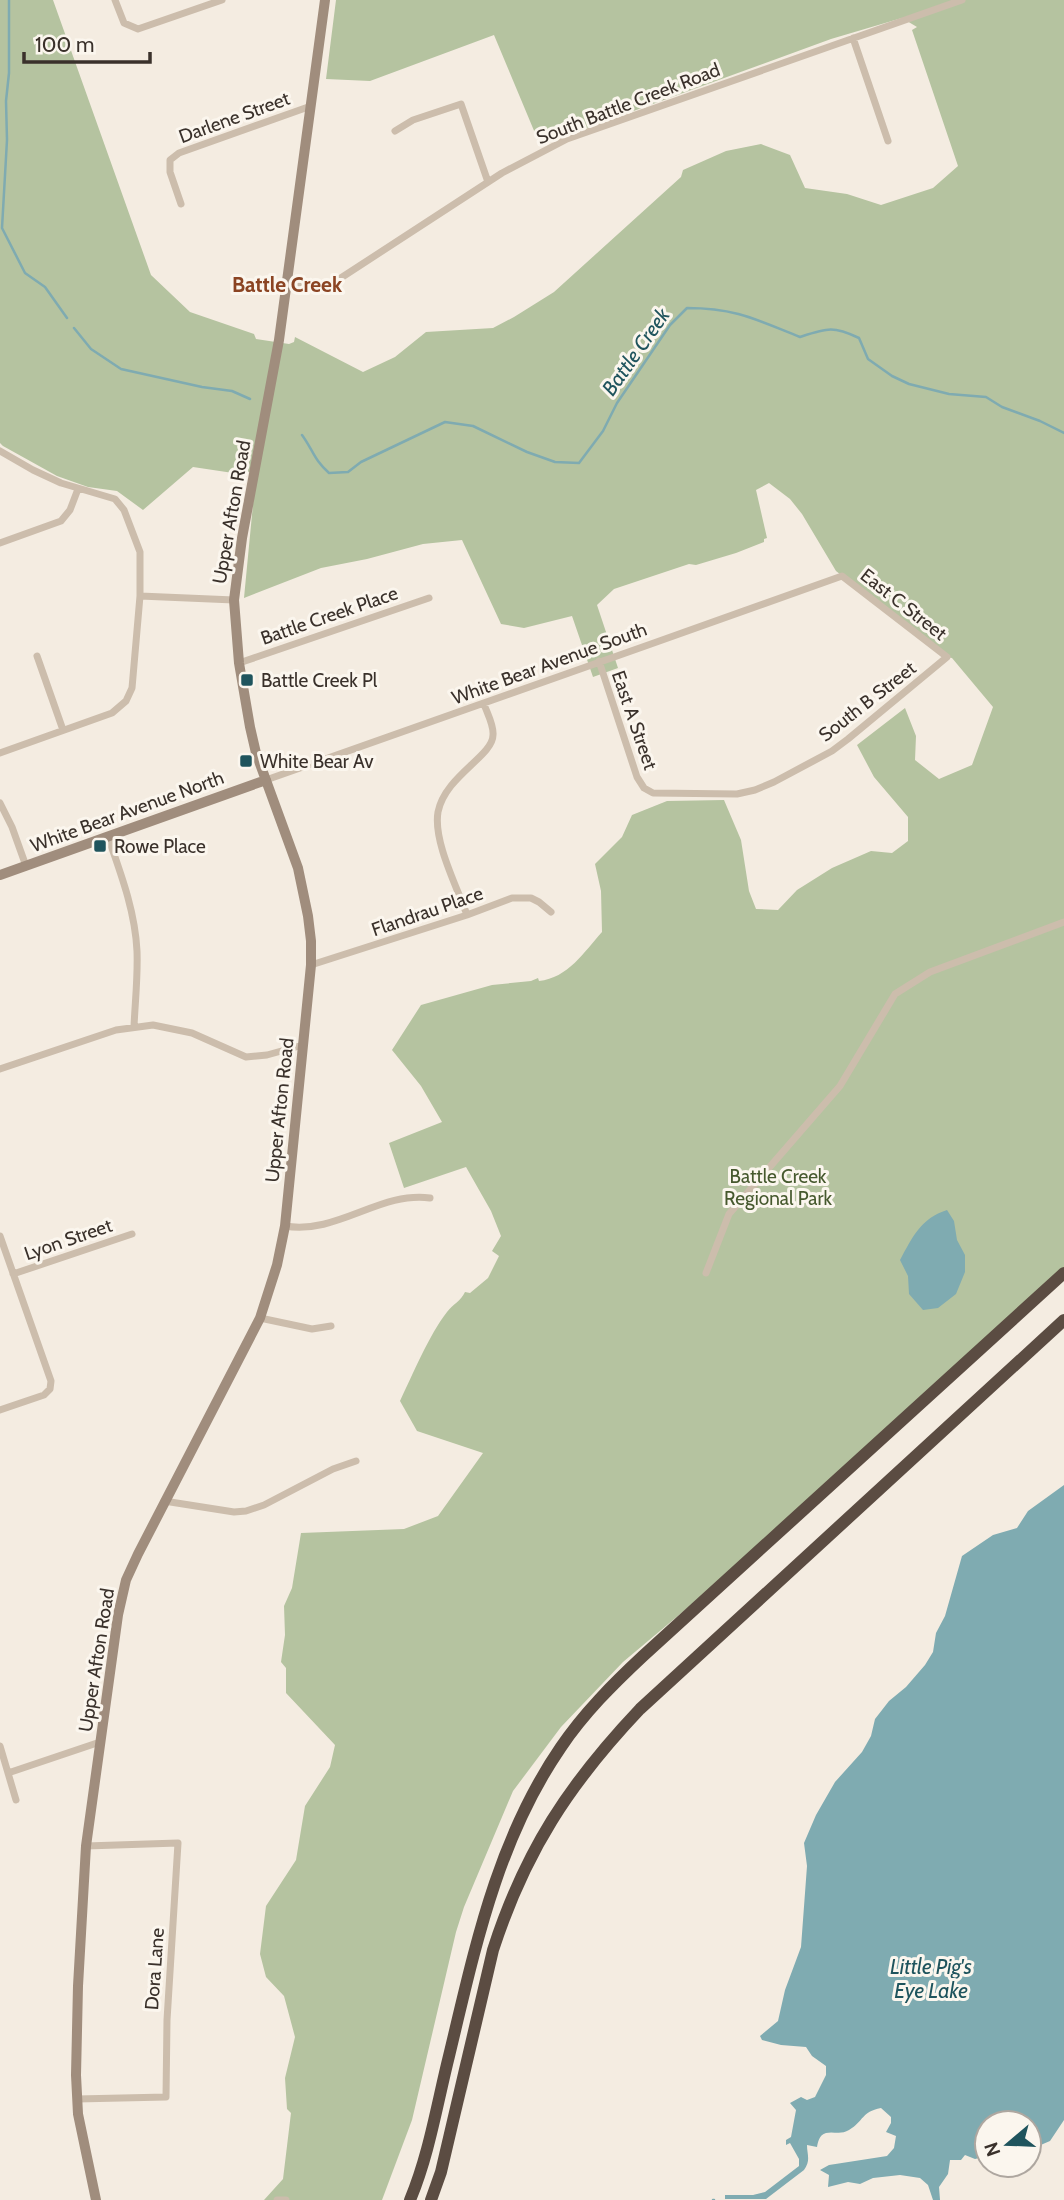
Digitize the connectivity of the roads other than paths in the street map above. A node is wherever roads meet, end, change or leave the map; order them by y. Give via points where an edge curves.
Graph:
1 (115, 0) edge
2 (222, 0) edge
3 (325, 0) edge
4 (962, 0) edge
5 (853, 38) junction
6 (311, 106) junction
7 (396, 131) dead end
8 (888, 141) dead end
9 (488, 182) junction
10 (181, 204) dead end
11 (287, 285) junction
12 (0, 451) edge
13 (78, 489) junction
14 (0, 543) edge
15 (842, 576) joint
16 (140, 596) junction
17 (429, 598) dead end
18 (234, 600) junction
19 (37, 656) dead end
20 (947, 657) joint
21 (599, 661) junction
22 (239, 663) junction
23 (484, 704) junction
24 (63, 730) junction
25 (0, 753) edge
26 (266, 780) junction
27 (644, 788) joint
28 (0, 803) edge
29 (108, 837) junction
30 (26, 866) junction
31 (0, 875) edge
32 (551, 912) dead end
33 (467, 915) junction
34 (1064, 922) edge
35 (311, 965) junction
36 (134, 1027) junction
37 (303, 1045) junction
38 (0, 1069) edge
39 (430, 1198) dead end
40 (285, 1226) junction
41 (132, 1234) dead end
42 (0, 1236) edge
43 (706, 1273) dead end
44 (1064, 1273) edge
45 (13, 1274) junction
46 (260, 1318) junction
47 (1064, 1320) edge
48 (331, 1326) dead end
49 (0, 1410) edge
50 (356, 1461) dead end
51 (163, 1501) junction
52 (100, 1742) junction
53 (0, 1746) edge
54 (8, 1773) junction
55 (16, 1800) dead end
56 (86, 1846) junction
57 (77, 2099) junction
58 (96, 2200) edge
59 (277, 2200) edge
60 (286, 2200) edge
61 (410, 2200) edge
62 (431, 2200) edge

1 - 2 street via 124,23 138,29
3 - 6 street, Upper Afton Road
4 - 5 street, South Battle Creek Road
5 - 8 street
5 - 9 street, South Battle Creek Road via 567,139
6 - 10 street, Darlene Street via 179,153 170,160 170,172
6 - 11 street, Upper Afton Road
7 - 9 street via 413,120 461,104
9 - 11 street, South Battle Creek Road via 330,285
11 - 18 street, Upper Afton Road
12 - 13 street
13 - 14 street via 61,521
13 - 16 street via 115,499 124,510 140,552
15 - 20 street, East C Street
15 - 21 street, White Bear Avenue South
16 - 18 street
16 - 24 street via 132,688 126,701 112,713
17 - 22 street, Battle Creek Place
18 - 22 street, Upper Afton Road
19 - 24 street
20 - 27 street, South B Street via 832,751 774,782 737,794 653,793
21 - 23 street, White Bear Avenue South
21 - 27 street, East A Street via 636,777
22 - 26 street, Upper Afton Road via 250,727
23 - 26 street, White Bear Avenue South
23 - 33 street via 493,739 451,783 438,820 440,841
24 - 25 street
26 - 29 street, White Bear Avenue North
26 - 35 street, Upper Afton Road via 304,892
28 - 30 street
29 - 30 street, White Bear Avenue North
29 - 36 street via 135,926
30 - 31 street, White Bear Avenue North
32 - 33 street, Flandrau Place via 522,897
33 - 35 street, Flandrau Place
34 - 43 street via 930,972 895,994 840,1086 729,1214
35 - 37 street, Upper Afton Road
36 - 37 street via 153,1025 183,1031 246,1057
36 - 38 street
37 - 40 street, Upper Afton Road
39 - 40 street via 402,1199 318,1227
40 - 46 street, Upper Afton Road
41 - 45 street, Lyon Street
42 - 45 street
44 - 61 highway via 643,1656 560,1748 515,1828 487,1903
45 - 49 street via 51,1381 44,1395
46 - 48 street via 312,1329
46 - 51 street, Upper Afton Road
47 - 62 highway via 640,1709 579,1778 535,1848 503,1920
50 - 51 street via 246,1511
51 - 52 street, Upper Afton Road via 126,1580
52 - 54 street
52 - 56 street, Upper Afton Road
53 - 54 street
54 - 55 street
56 - 57 street, Upper Afton Road
56 - 57 street, Dora Lane via 178,1843 166,2096
57 - 58 street, Upper Afton Road
59 - 60 street

